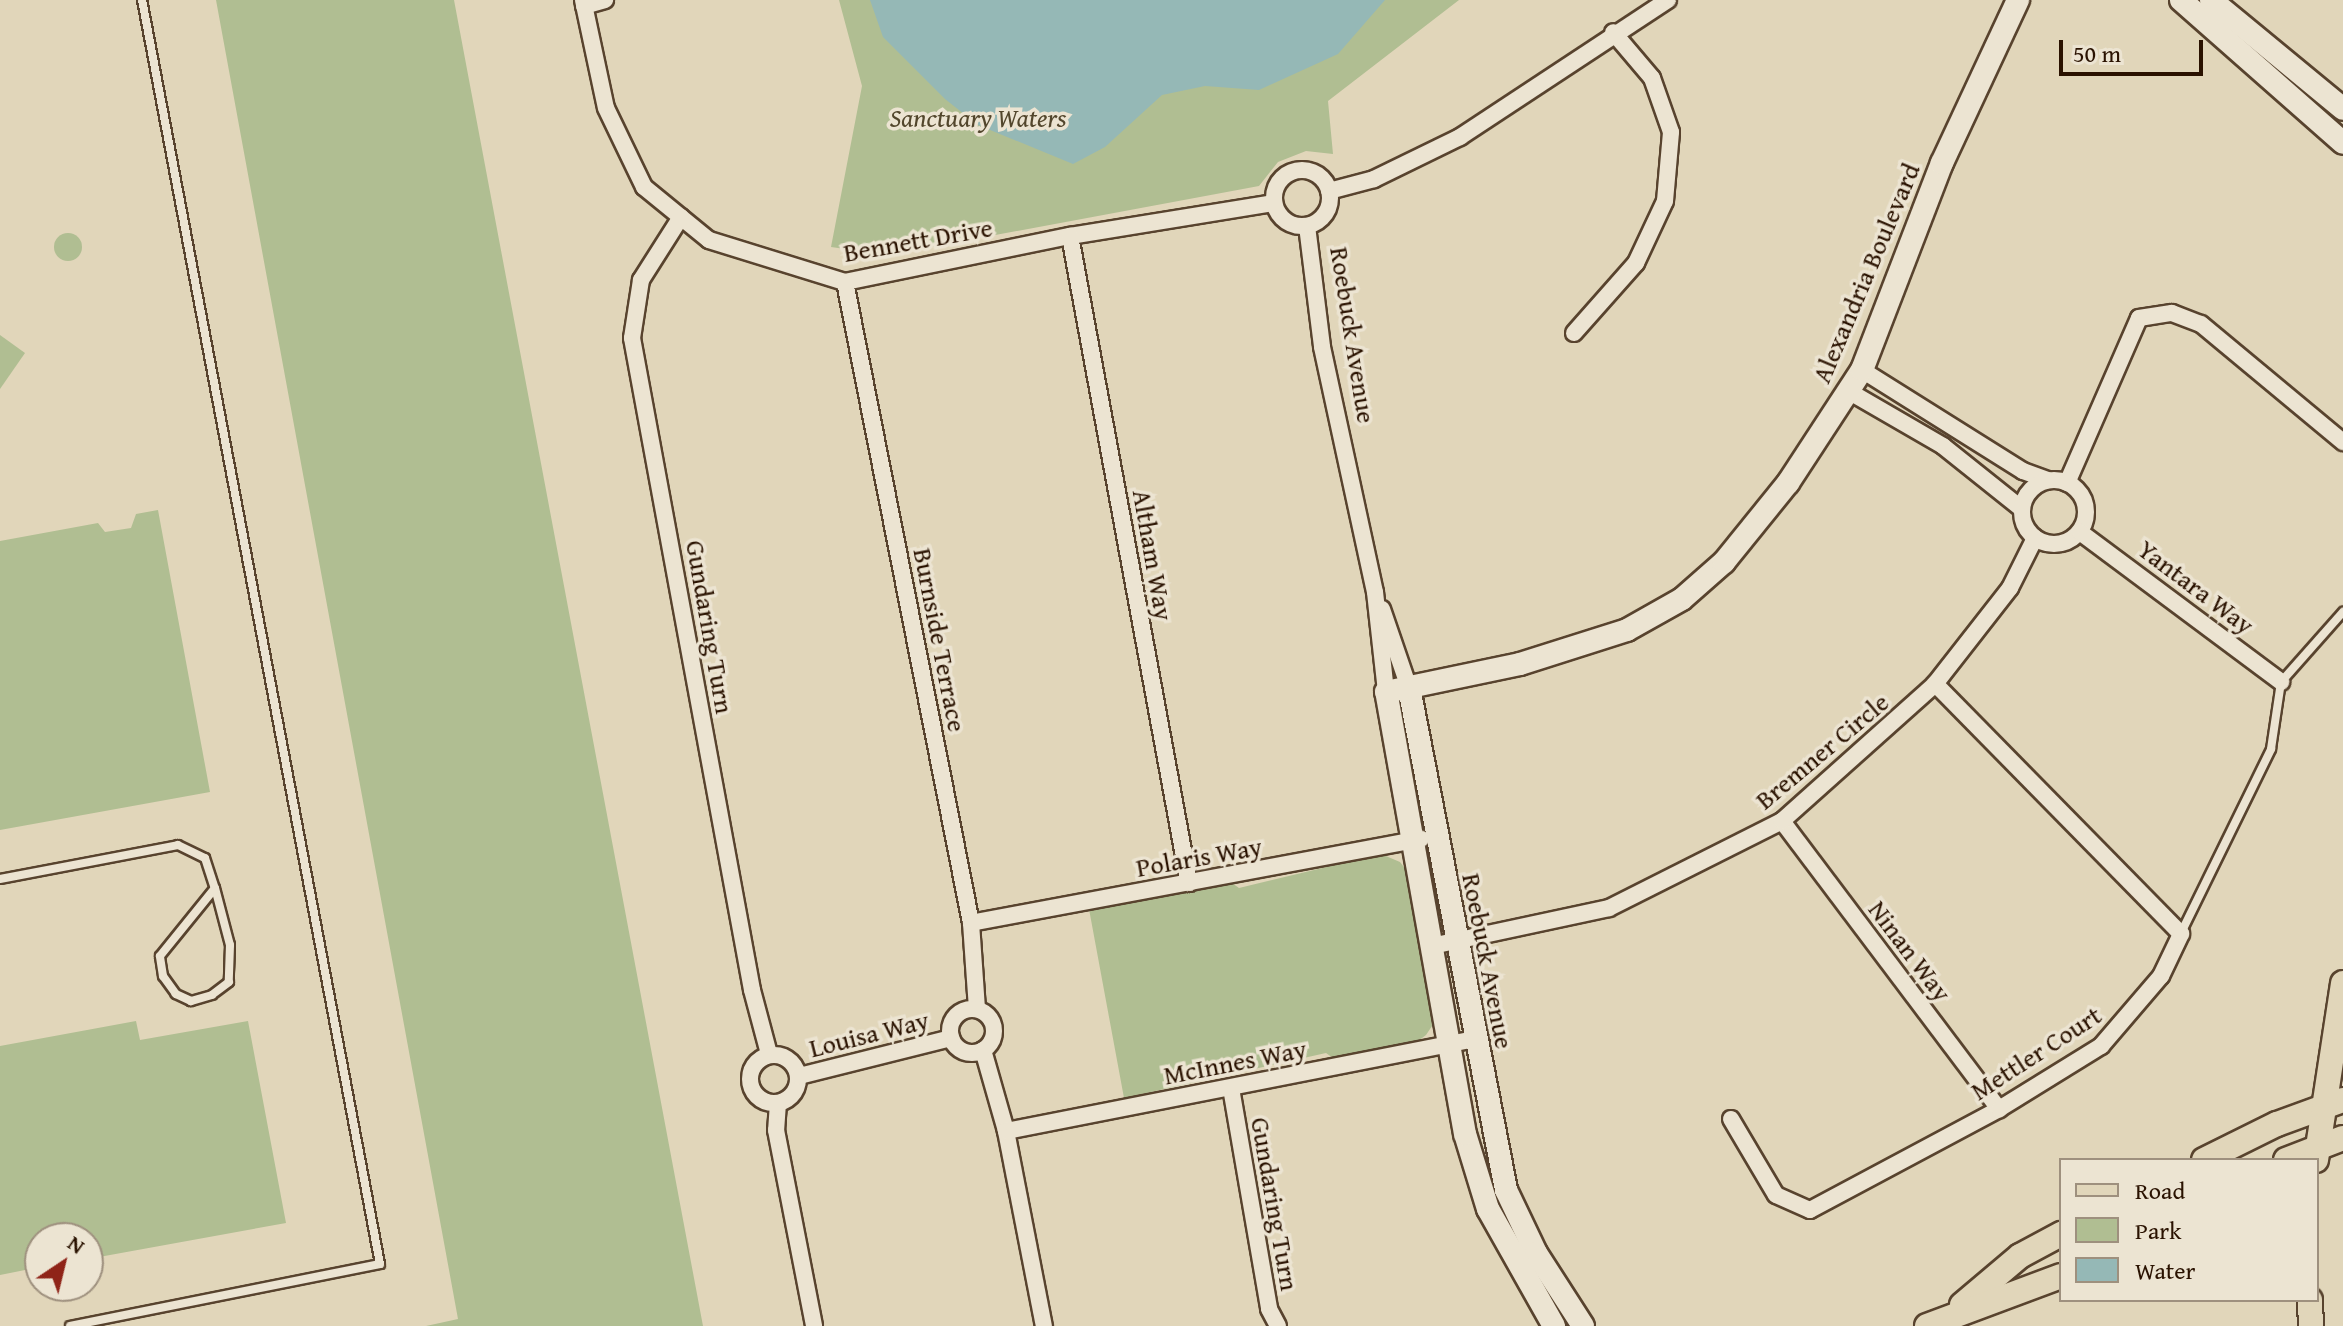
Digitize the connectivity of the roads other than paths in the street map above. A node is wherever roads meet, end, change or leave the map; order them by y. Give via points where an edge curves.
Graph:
1 (142, 0) edge
2 (605, 0) edge
3 (1668, 0) edge
4 (2018, 0) edge
5 (2181, 0) edge
6 (2211, 0) edge
7 (584, 3) edge
8 (2222, 23) junction
9 (1613, 32) junction
10 (2343, 109) edge
11 (2343, 143) edge
12 (1329, 191) junction
13 (1274, 203) junction
14 (681, 217) junction
15 (1307, 226) junction
16 (1070, 236) junction
17 (845, 282) junction
18 (1574, 333) dead end
19 (1862, 370) junction
20 (1850, 392) junction
21 (2343, 442) edge
22 (2048, 480) junction
23 (2067, 483) junction
24 (2022, 509) junction
25 (2080, 532) junction
26 (2035, 538) junction
27 (1375, 592) junction
28 (2343, 612) edge
29 (2281, 682) junction
30 (1935, 684) junction
31 (1409, 688) junction
32 (1386, 692) junction
33 (1782, 821) junction
34 (1436, 836) junction
35 (1413, 840) junction
36 (0, 879) edge
37 (1189, 883) junction
38 (215, 888) junction
39 (971, 923) junction
40 (2181, 934) junction
41 (1455, 938) junction
42 (1432, 946) junction
43 (2343, 983) edge
44 (977, 1009) junction
45 (951, 1038) junction
46 (1474, 1039) junction
47 (1449, 1044) junction
48 (983, 1050) junction
49 (769, 1054) junction
50 (799, 1076) junction
51 (1231, 1088) junction
52 (778, 1103) junction
53 (2334, 1104) edge
54 (1999, 1109) junction
55 (1731, 1119) dead end
56 (1006, 1131) junction
57 (2343, 1138) edge
58 (2317, 1154) edge
59 (2209, 1158) edge
60 (2296, 1158) edge
61 (1519, 1217) junction
62 (1498, 1228) junction
63 (2059, 1235) edge
64 (2059, 1277) edge
65 (2310, 1302) edge
66 (1950, 1319) edge
67 (70, 1326) edge
68 (814, 1326) edge
69 (1044, 1326) edge
70 (1278, 1326) edge
71 (1554, 1326) edge
72 (1583, 1326) edge
73 (1927, 1326) edge
74 (2311, 1326) edge

1 - 67 lane via 380,1264
2 - 7 street
3 - 9 street
4 - 19 street, Alexandria Boulevard via 1942,163
5 - 8 street
6 - 8 street
7 - 14 street, Bennett Drive via 606,108 644,187
8 - 10 street
8 - 11 street
9 - 12 street via 1460,137 1374,179
9 - 18 street via 1652,78 1671,132 1665,201 1636,263
12 - 13 street via 1313,171 1293,171 1275,187
12 - 15 street via 1323,218
13 - 15 street via 1288,223
13 - 16 street, Bennett Drive
14 - 17 street, Bennett Drive via 709,240
14 - 49 street, Gundaring Turn via 641,280 632,338 752,990
15 - 27 street, Roebuck Avenue via 1322,347
16 - 17 street, Bennett Drive
16 - 37 street, Altham Way
17 - 39 street, Burnside Terrace
19 - 20 street, Alexandria Boulevard
19 - 22 street via 2023,471
20 - 24 street via 1943,446
20 - 31 street, Alexandria Boulevard via 1751,528 1682,599 1627,630 1520,664
21 - 23 street via 2201,324 2161,315 2139,318
22 - 23 street
22 - 24 street via 2029,491
23 - 25 street via 2086,505
24 - 26 street
25 - 26 street via 2061,544
25 - 29 street, Yantara Way
26 - 30 street, Bremner Circle via 2010,588
27 - 31 street, Roebuck Avenue
27 - 32 street, Roebuck Avenue
28 - 29 lane
29 - 40 lane via 2271,749
30 - 33 street, Bremner Circle
30 - 40 street
31 - 32 street, Alexandria Boulevard
31 - 34 street, Roebuck Avenue
32 - 35 street, Roebuck Avenue
33 - 41 street, Bremner Circle via 1609,908
33 - 54 street, Ninan Way
34 - 35 street, Polaris Way
34 - 41 street, Roebuck Avenue
35 - 37 street, Polaris Way
35 - 42 street, Roebuck Avenue
36 - 38 lane via 178,845 205,858
37 - 39 street, Polaris Way
38 - 38 lane via 230,945 229,982 212,995 191,1001 176,994 163,976 160,956
39 - 44 street, Burnside Terrace
40 - 54 street, Mettler Court via 2161,976 2101,1046
41 - 42 street, Bremner Circle
41 - 46 street, Roebuck Avenue
42 - 47 street, Roebuck Avenue
43 - 53 main road
44 - 45 street via 955,1016
44 - 48 street, Burnside Terrace via 989,1017 994,1031
45 - 48 street via 961,1050
45 - 50 street, Louisa Way
46 - 47 street, McInnes Way
46 - 61 street, Roebuck Avenue via 1494,1143
47 - 51 street, McInnes Way
47 - 62 street, Roebuck Avenue via 1465,1134
48 - 56 street, Burnside Terrace
49 - 50 street via 785,1057
49 - 52 street via 752,1067 750,1084 761,1100
50 - 52 street via 794,1092
51 - 56 street, McInnes Way
51 - 70 street, Gundaring Turn via 1269,1309
52 - 68 street via 776,1130
53 - 58 main road
53 - 59 main road
54 - 55 street, Mettler Court via 1810,1210 1776,1195
56 - 69 street, Burnside Terrace
57 - 58 main road
58 - 60 main road
61 - 62 street
61 - 72 street, Roebuck Avenue
62 - 71 street, Roebuck Avenue
63 - 66 main road via 2020,1256
64 - 66 main road
65 - 74 main road
66 - 73 main road

